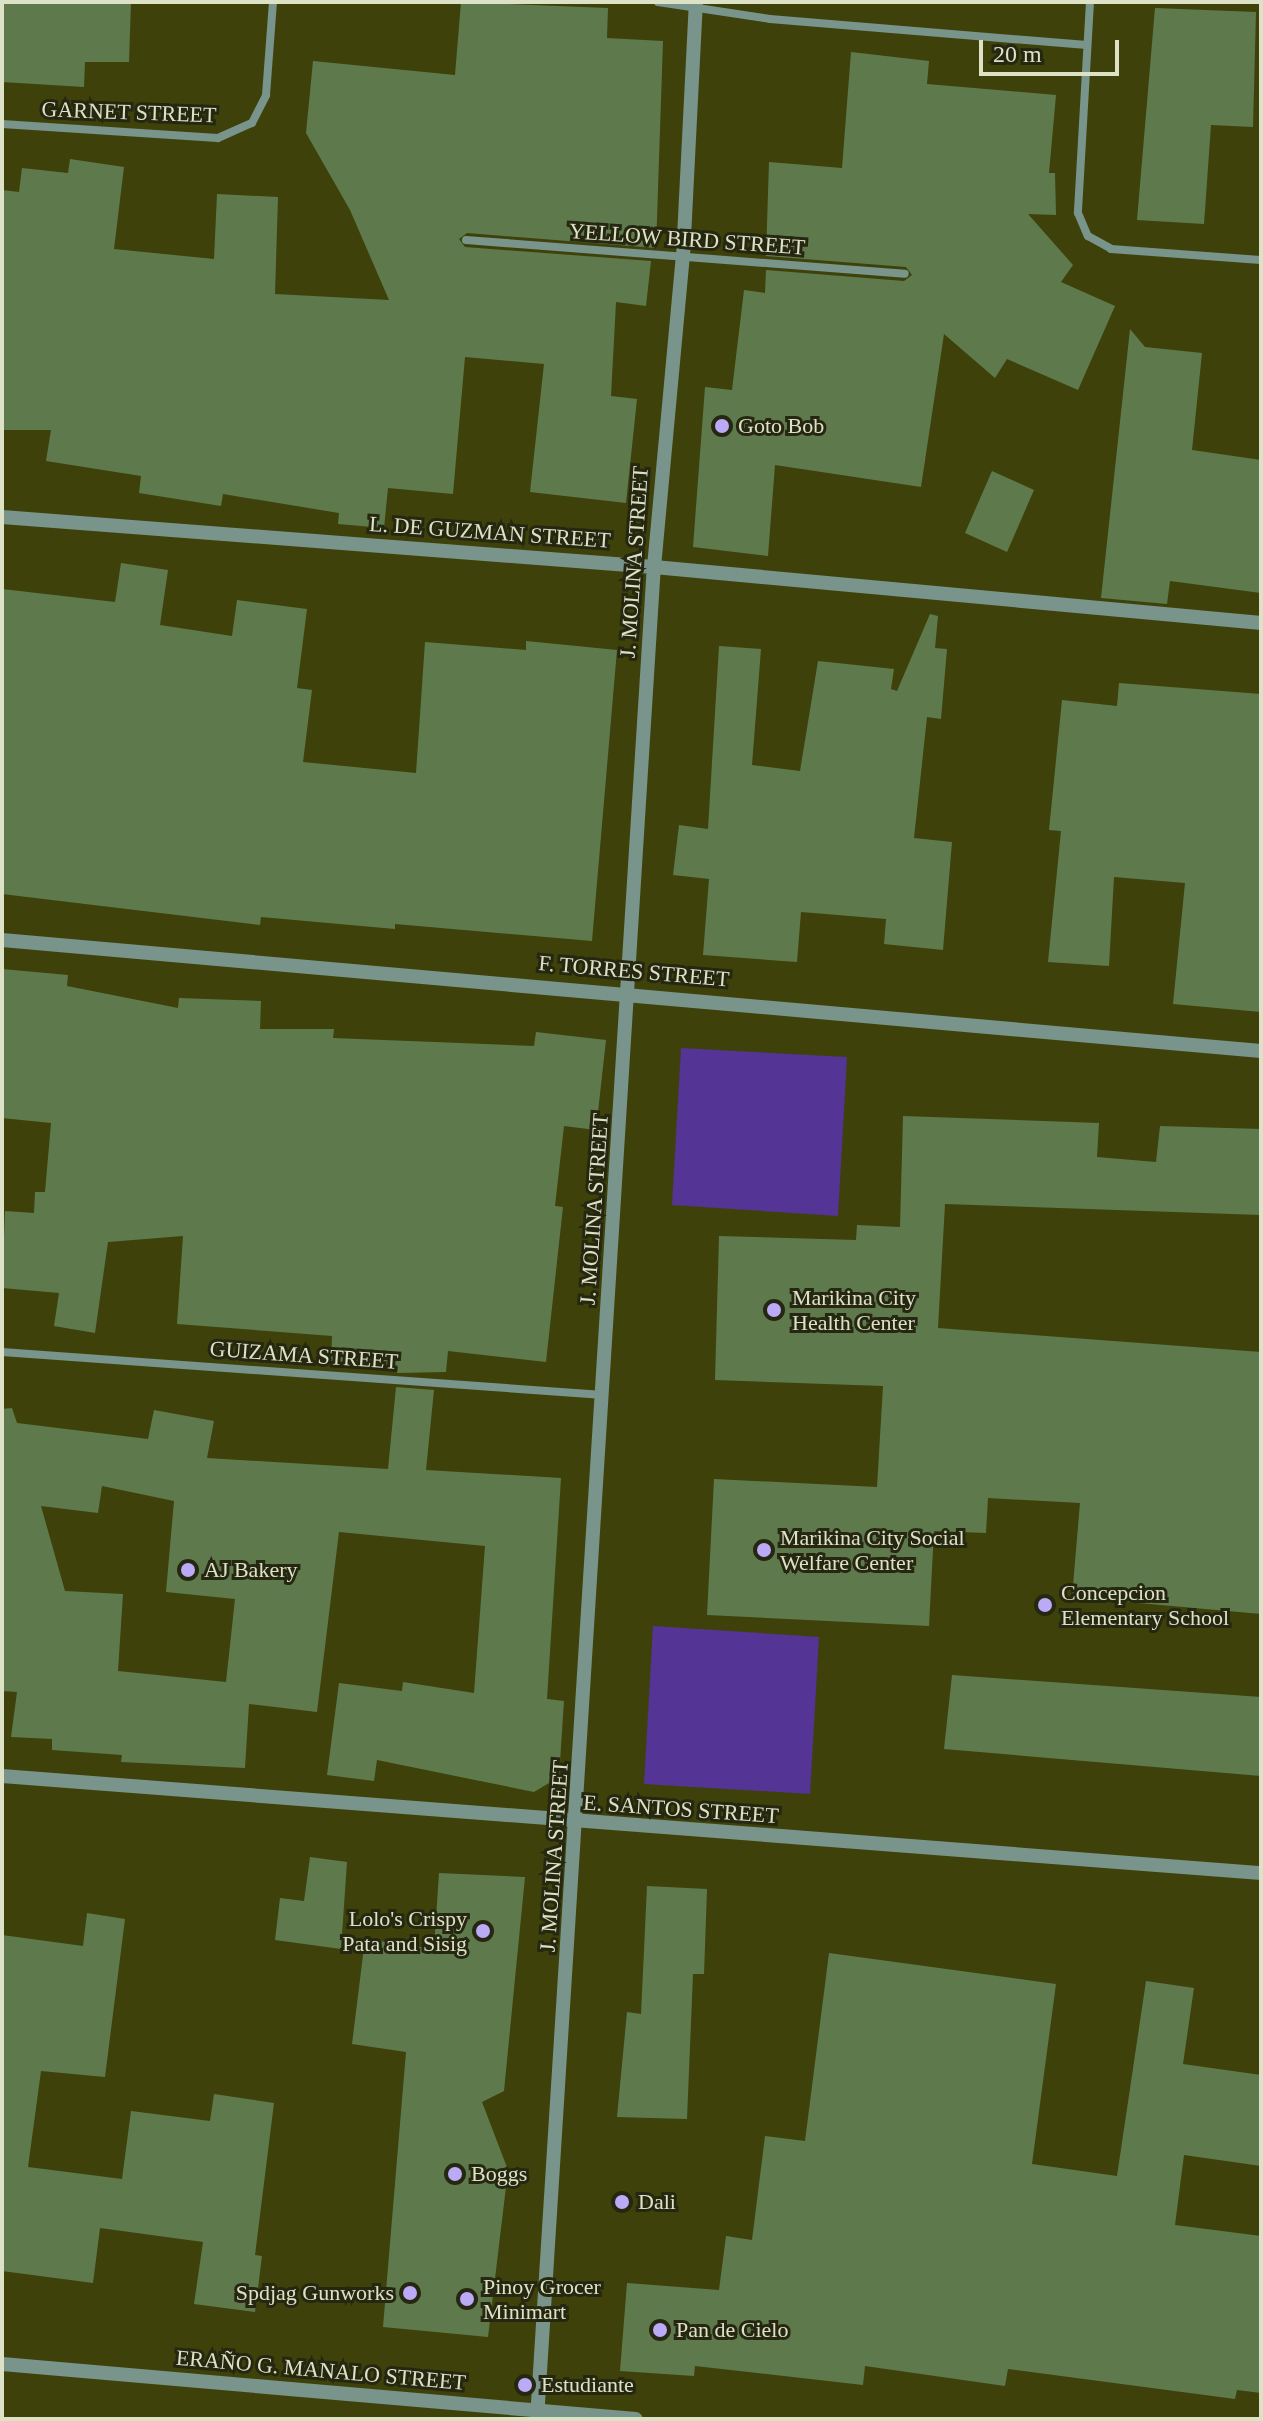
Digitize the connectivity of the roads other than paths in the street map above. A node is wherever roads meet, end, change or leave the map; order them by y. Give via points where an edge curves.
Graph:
1 (273, 2) edge
2 (658, 2) edge
3 (1090, 2) edge
4 (696, 5) edge
5 (1087, 45) junction
6 (2, 124) edge
7 (466, 240) dead end
8 (683, 257) junction
9 (1261, 260) edge
10 (905, 274) dead end
11 (2, 517) edge
12 (654, 567) junction
13 (1261, 623) edge
14 (2, 940) edge
15 (630, 992) junction
16 (1261, 1051) edge
17 (2, 1352) edge
18 (604, 1395) junction
19 (2, 1776) edge
20 (578, 1823) junction
21 (1261, 1873) edge
22 (2, 2364) edge
23 (537, 2415) edge
24 (636, 2419) edge

1 - 6 street, GARNET STREET via 266,95 252,123 218,138
2 - 4 street
3 - 5 street
4 - 5 street
4 - 8 street, J. MOLINA STREET
5 - 9 street via 1078,213 1088,236 1111,249
7 - 8 street, YELLOW BIRD STREET
8 - 10 street, YELLOW BIRD STREET
8 - 12 street, J. MOLINA STREET
11 - 12 street, L. DE GUZMAN STREET
12 - 13 street, L. DE GUZMAN STREET
12 - 15 street, J. MOLINA STREET
14 - 15 street, F. TORRES STREET
15 - 16 street, F. TORRES STREET
15 - 18 street, J. MOLINA STREET
17 - 18 street, GUIZAMA STREET
18 - 20 street, J. MOLINA STREET
19 - 20 street, E. SANTOS STREET
20 - 21 street, E. SANTOS STREET
20 - 23 street, J. MOLINA STREET
22 - 23 street, ERAÑO G. MANALO STREET
23 - 24 street, ERAÑO G. MANALO STREET

